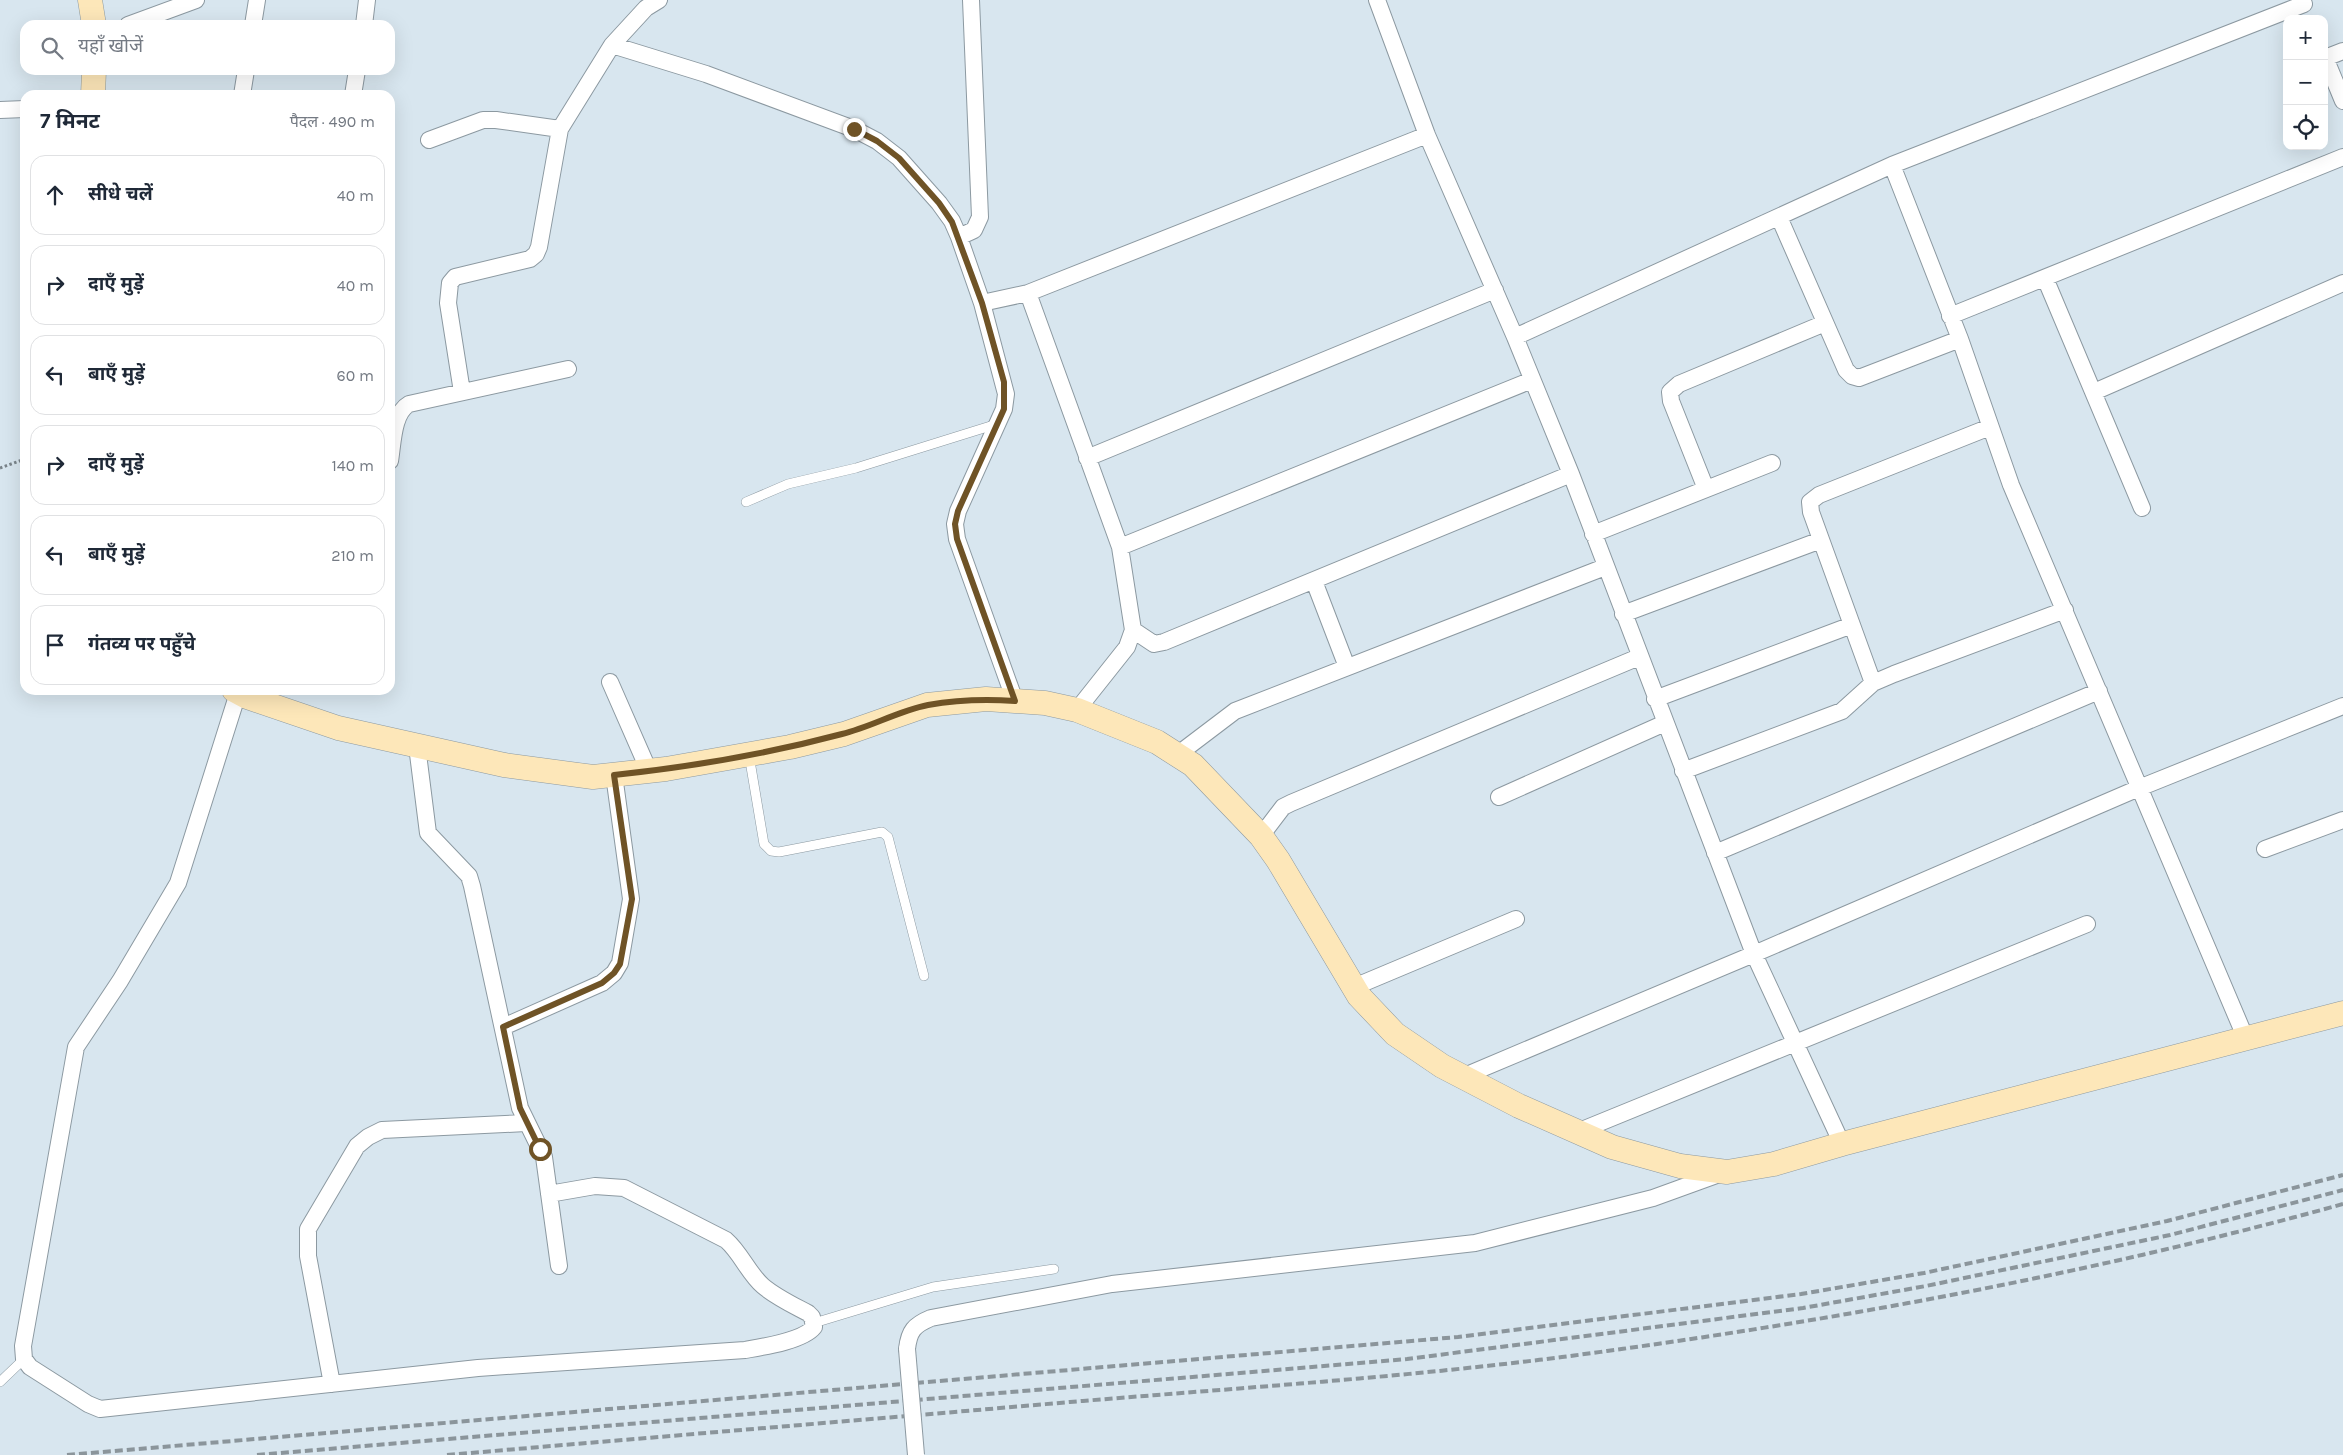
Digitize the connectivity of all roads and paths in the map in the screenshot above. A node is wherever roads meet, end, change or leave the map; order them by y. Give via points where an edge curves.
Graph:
1 (90, 0) edge
2 (196, 0) edge
3 (256, 0) edge
4 (367, 0) edge
5 (971, 0) edge
6 (1377, 0) edge
7 (650, 3) edge
8 (2305, 8) edge
9 (93, 20) edge
10 (142, 20) edge
11 (254, 20) edge
12 (365, 20) edge
13 (612, 45) junction
14 (2343, 51) edge
15 (2328, 56) edge
16 (2326, 60) edge
17 (94, 75) edge
18 (245, 75) edge
19 (355, 75) edge
20 (93, 90) edge
21 (243, 90) edge
22 (354, 90) edge
23 (2343, 101) edge
24 (20, 109) edge
25 (0, 110) edge
26 (560, 129) junction
27 (1427, 136) junction
28 (429, 140) dead end
29 (2343, 157) edge
30 (1892, 165) junction
31 (1779, 217) junction
32 (959, 237) junction
33 (2045, 278) junction
34 (2343, 284) edge
35 (1495, 290) junction
36 (1028, 293) junction
37 (982, 303) junction
38 (1950, 316) junction
39 (1825, 323) junction
40 (1515, 337) junction
41 (1960, 340) junction
42 (568, 369) dead end
43 (1532, 380) junction
44 (462, 392) junction
45 (2094, 392) junction
46 (997, 424) junction
47 (1990, 427) junction
48 (395, 434) edge
49 (1087, 458) junction
50 (20, 461) edge
51 (1772, 463) dead end
52 (0, 468) edge
53 (1570, 474) junction
54 (1706, 489) junction
55 (746, 502) dead end
56 (2142, 508) dead end
57 (1593, 534) junction
58 (1821, 540) junction
59 (1120, 547) junction
60 (1605, 567) junction
61 (1314, 580) junction
62 (2066, 610) junction
63 (1623, 614) junction
64 (1852, 625) junction
65 (1133, 630) junction
66 (1639, 657) junction
67 (1347, 667) junction
68 (610, 682) dead end
69 (1873, 683) junction
70 (2099, 691) junction
71 (242, 695) edge
72 (251, 695) edge
73 (1655, 699) junction
74 (1015, 701) junction
75 (2343, 706) edge
76 (1077, 710) junction
77 (1665, 723) junction
78 (417, 746) junction
79 (749, 754) junction
80 (1177, 755) junction
81 (649, 771) junction
82 (1683, 771) junction
83 (614, 775) junction
84 (2139, 788) junction
85 (1499, 797) dead end
86 (2343, 820) edge
87 (1261, 836) junction
88 (2265, 849) dead end
89 (1715, 853) junction
90 (1516, 919) dead end
91 (2087, 924) dead end
92 (1754, 954) junction
93 (924, 976) dead end
94 (1354, 988) junction
95 (2343, 1013) edge
96 (503, 1027) junction
97 (2246, 1039) junction
98 (1796, 1043) junction
99 (1462, 1077) junction
100 (526, 1123) junction
101 (1577, 1132) junction
102 (1842, 1144) junction
103 (1727, 1172) junction
104 (549, 1194) junction
105 (559, 1266) dead end
106 (1054, 1270) dead end
107 (814, 1322) junction
108 (24, 1358) junction
109 (0, 1382) edge
110 (332, 1384) junction
111 (916, 1455) edge

1 - 9 main road
2 - 10 street
3 - 11 street
4 - 12 street
5 - 32 street via 980,217 974,230
6 - 27 street
7 - 13 street
8 - 30 street
13 - 26 street
13 - 32 street via 706,74 854,129 877,141 899,158 939,203
14 - 15 street
16 - 23 street
17 - 20 main road
18 - 21 street
19 - 22 street
24 - 25 street
26 - 28 street via 483,120
26 - 44 street via 536,254 530,259 456,277 450,283 448,303
27 - 35 street
27 - 36 street
29 - 33 street
30 - 31 street
30 - 38 street
31 - 39 street
31 - 40 street
32 - 37 street
33 - 38 street
33 - 45 street
34 - 45 street
35 - 40 street
35 - 49 street
36 - 37 street
36 - 49 street
37 - 46 street via 1006,394
38 - 41 street
39 - 41 street via 1846,370 1859,378
39 - 54 street via 1679,384 1670,392 1671,402
40 - 43 street
41 - 47 street
42 - 44 street
43 - 53 street
43 - 59 street
44 - 48 street via 403,407
45 - 56 street
46 - 55 lane via 856,468 788,484
46 - 74 street via 955,524 957,539
47 - 58 street via 1818,495 1810,502
47 - 62 street via 2011,485
49 - 59 street
50 - 52 path
51 - 54 street
53 - 57 street
53 - 61 street
54 - 57 street
57 - 60 street
58 - 63 street
58 - 64 street
59 - 65 street
60 - 63 street
60 - 67 street
61 - 65 street via 1164,642 1154,644
61 - 67 street
62 - 69 street
62 - 70 street
63 - 66 street
64 - 69 street
64 - 73 street
65 - 76 street via 1127,646
66 - 73 street
66 - 87 street via 1291,803
67 - 80 street via 1235,711
68 - 81 street
69 - 82 street via 1842,711
70 - 84 street
70 - 89 street
71 - 108 street via 178,883 120,981 76,1047 23,1346
72 - 78 main road via 338,728
73 - 77 street
74 - 76 main road
74 - 79 main road via 986,699 927,705 844,734
75 - 84 street
76 - 80 main road via 1157,742
77 - 82 street
77 - 85 street
78 - 83 main road via 504,765 593,777
78 - 96 street via 428,833 469,876
79 - 81 main road
79 - 93 lane via 764,844 770,851 882,832 888,837
80 - 87 main road via 1194,765
81 - 83 main road
82 - 89 street
83 - 96 street via 632,899 620,964 602,983
84 - 92 street
84 - 97 street
86 - 88 street
87 - 94 main road
89 - 92 street
90 - 94 street
91 - 98 street
92 - 98 street
92 - 99 street
94 - 99 main road via 1395,1034
95 - 97 main road
96 - 100 street
97 - 102 main road
98 - 101 street
98 - 102 street
99 - 101 main road
100 - 104 street via 544,1157
100 - 110 street via 382,1130 357,1146 308,1229 308,1256
101 - 103 main road via 1612,1147 1680,1166
102 - 103 main road via 1774,1164
103 - 111 street, bridge via 1653,1198 1468,1244 1112,1284 931,1318 916,1324 909,1335 907,1349
104 - 105 street
104 - 107 street via 594,1186 624,1188 726,1240 764,1287 808,1313
106 - 107 lane via 933,1287
107 - 110 street via 810,1332 804,1335 744,1350 478,1368
108 - 109 lane
108 - 110 street via 30,1367 100,1409

